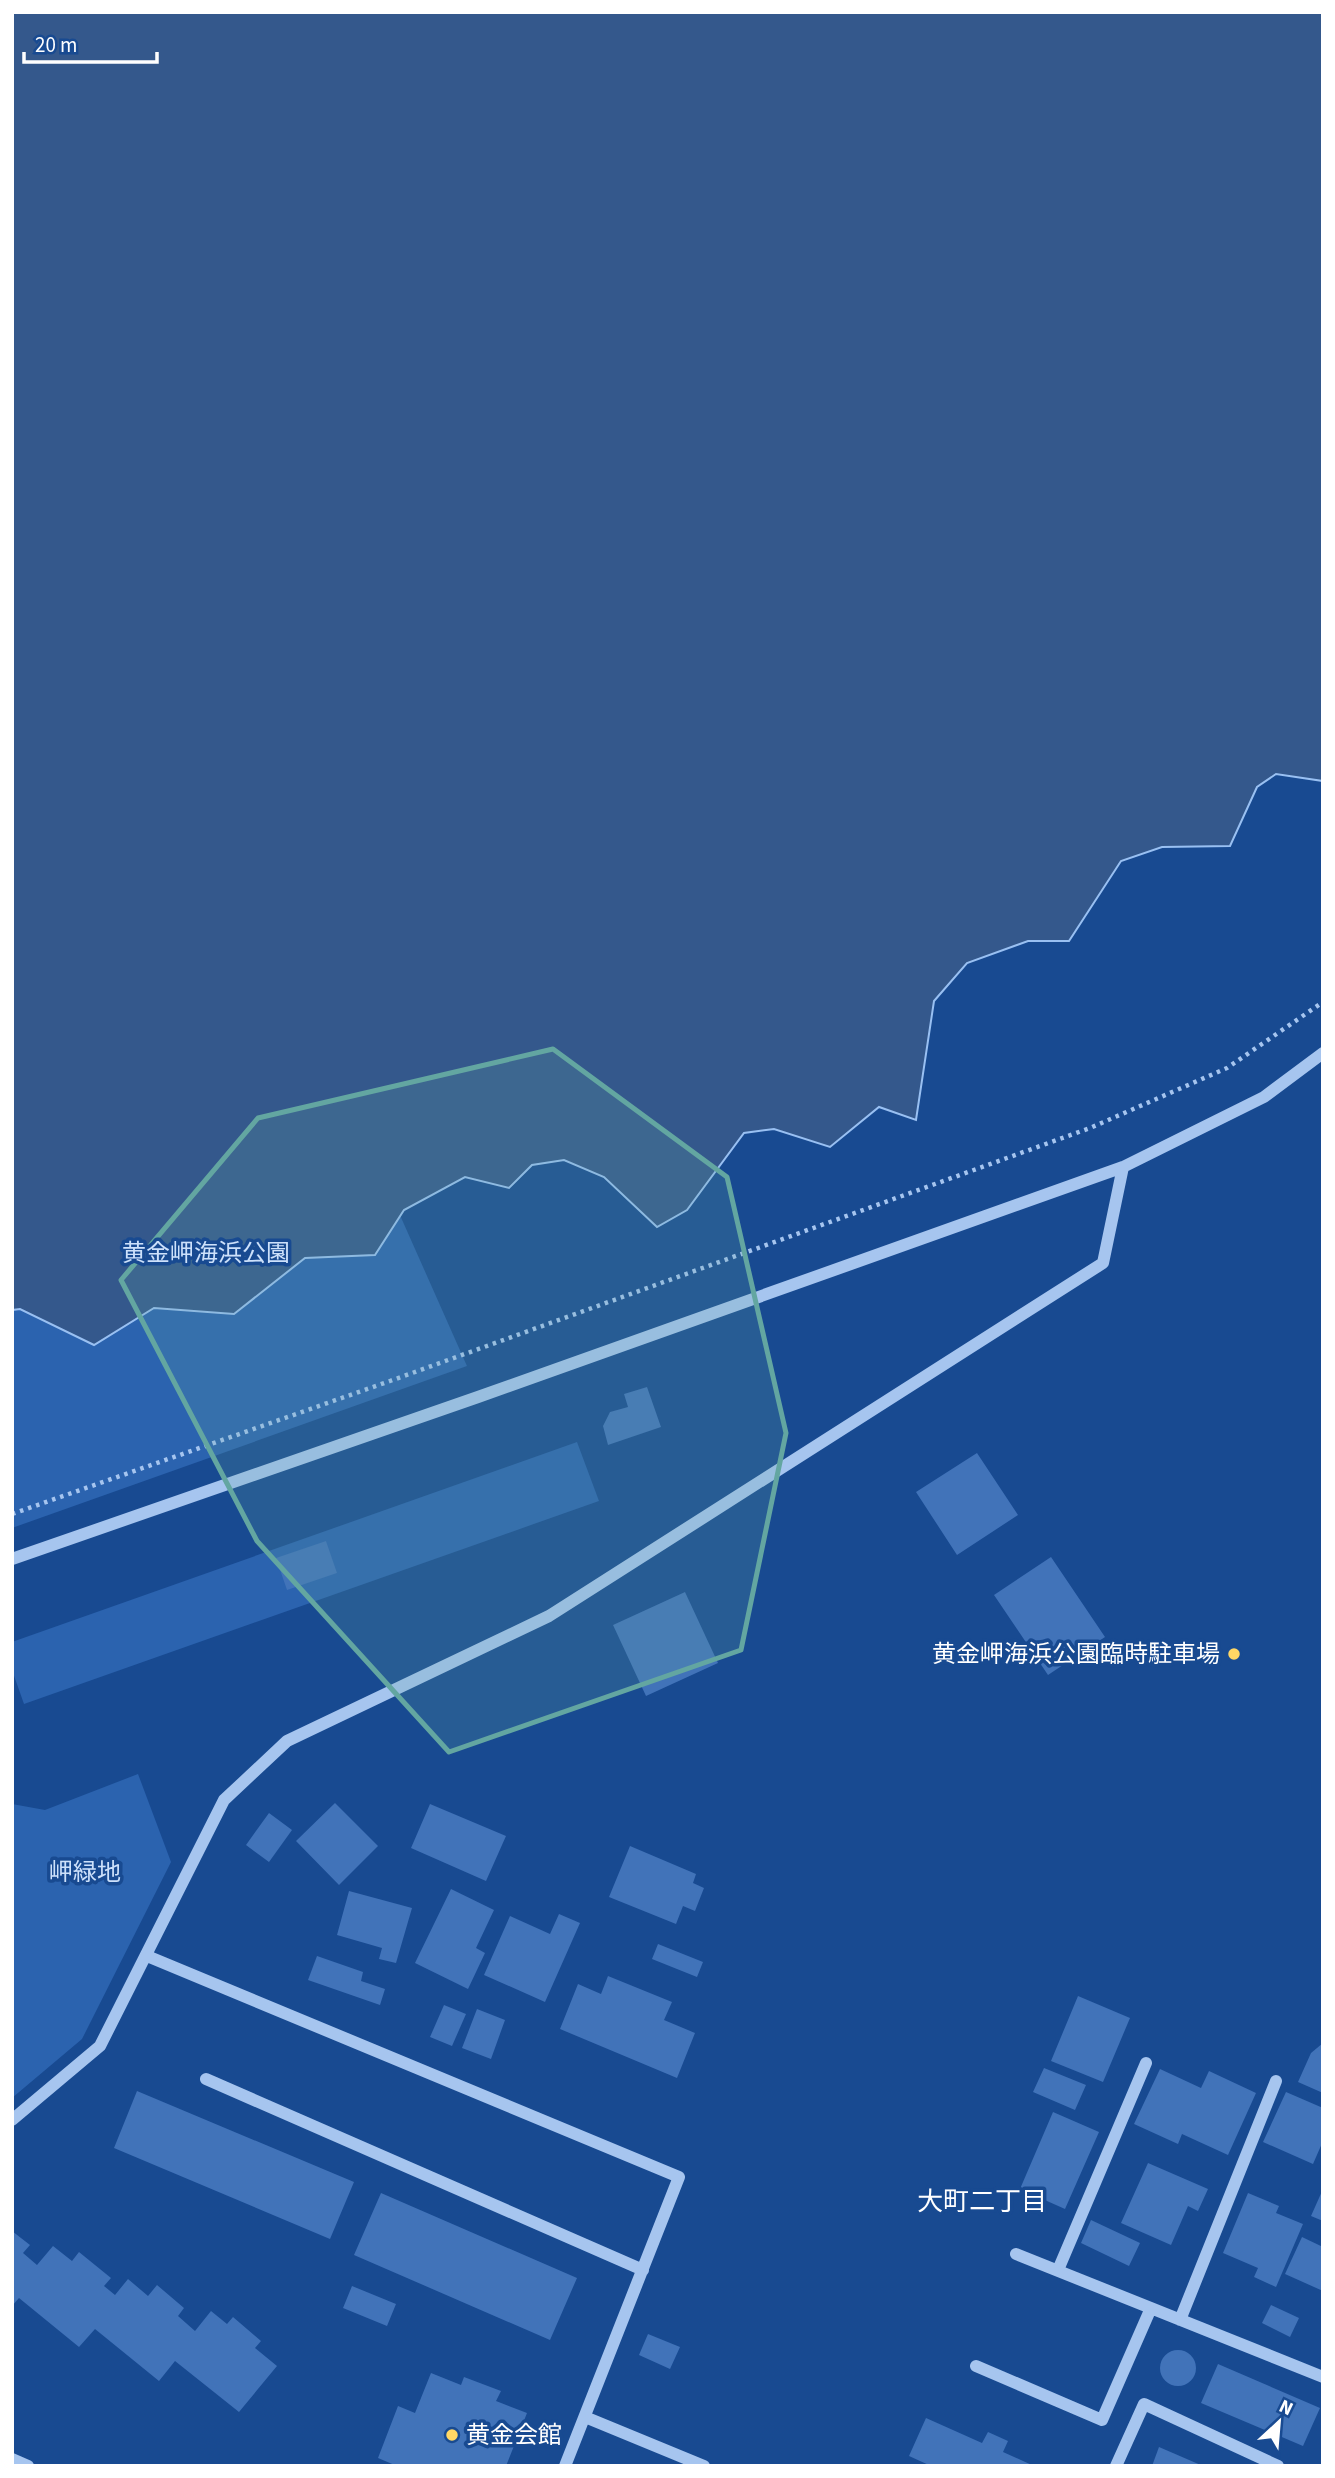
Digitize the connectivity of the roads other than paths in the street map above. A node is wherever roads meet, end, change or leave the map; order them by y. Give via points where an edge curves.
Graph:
1 (1323, 1053) edge
2 (1123, 1167) junction
3 (12, 1559) edge
4 (147, 1956) junction
5 (1146, 2063) dead end
6 (206, 2079) dead end
7 (1276, 2081) dead end
8 (12, 2120) edge
9 (1016, 2254) dead end
10 (643, 2270) junction
11 (1058, 2270) junction
12 (1152, 2308) junction
13 (1180, 2320) junction
14 (976, 2366) dead end
15 (1323, 2377) edge
16 (584, 2417) junction
17 (12, 2459) edge
18 (28, 2466) edge
19 (565, 2466) edge
20 (704, 2466) edge
21 (1116, 2466) edge
22 (1278, 2466) edge

1 - 2 street via 1264,1097
2 - 3 street
2 - 4 street via 1103,1263 549,1616 288,1741 224,1800
4 - 8 street via 100,2046
4 - 10 street via 679,2177
5 - 11 street
6 - 10 street
7 - 13 street
9 - 11 street
10 - 16 street
11 - 12 street
12 - 13 street
12 - 14 street via 1102,2420
13 - 15 street
16 - 19 street
16 - 20 street
17 - 18 street
21 - 22 street via 1144,2404

